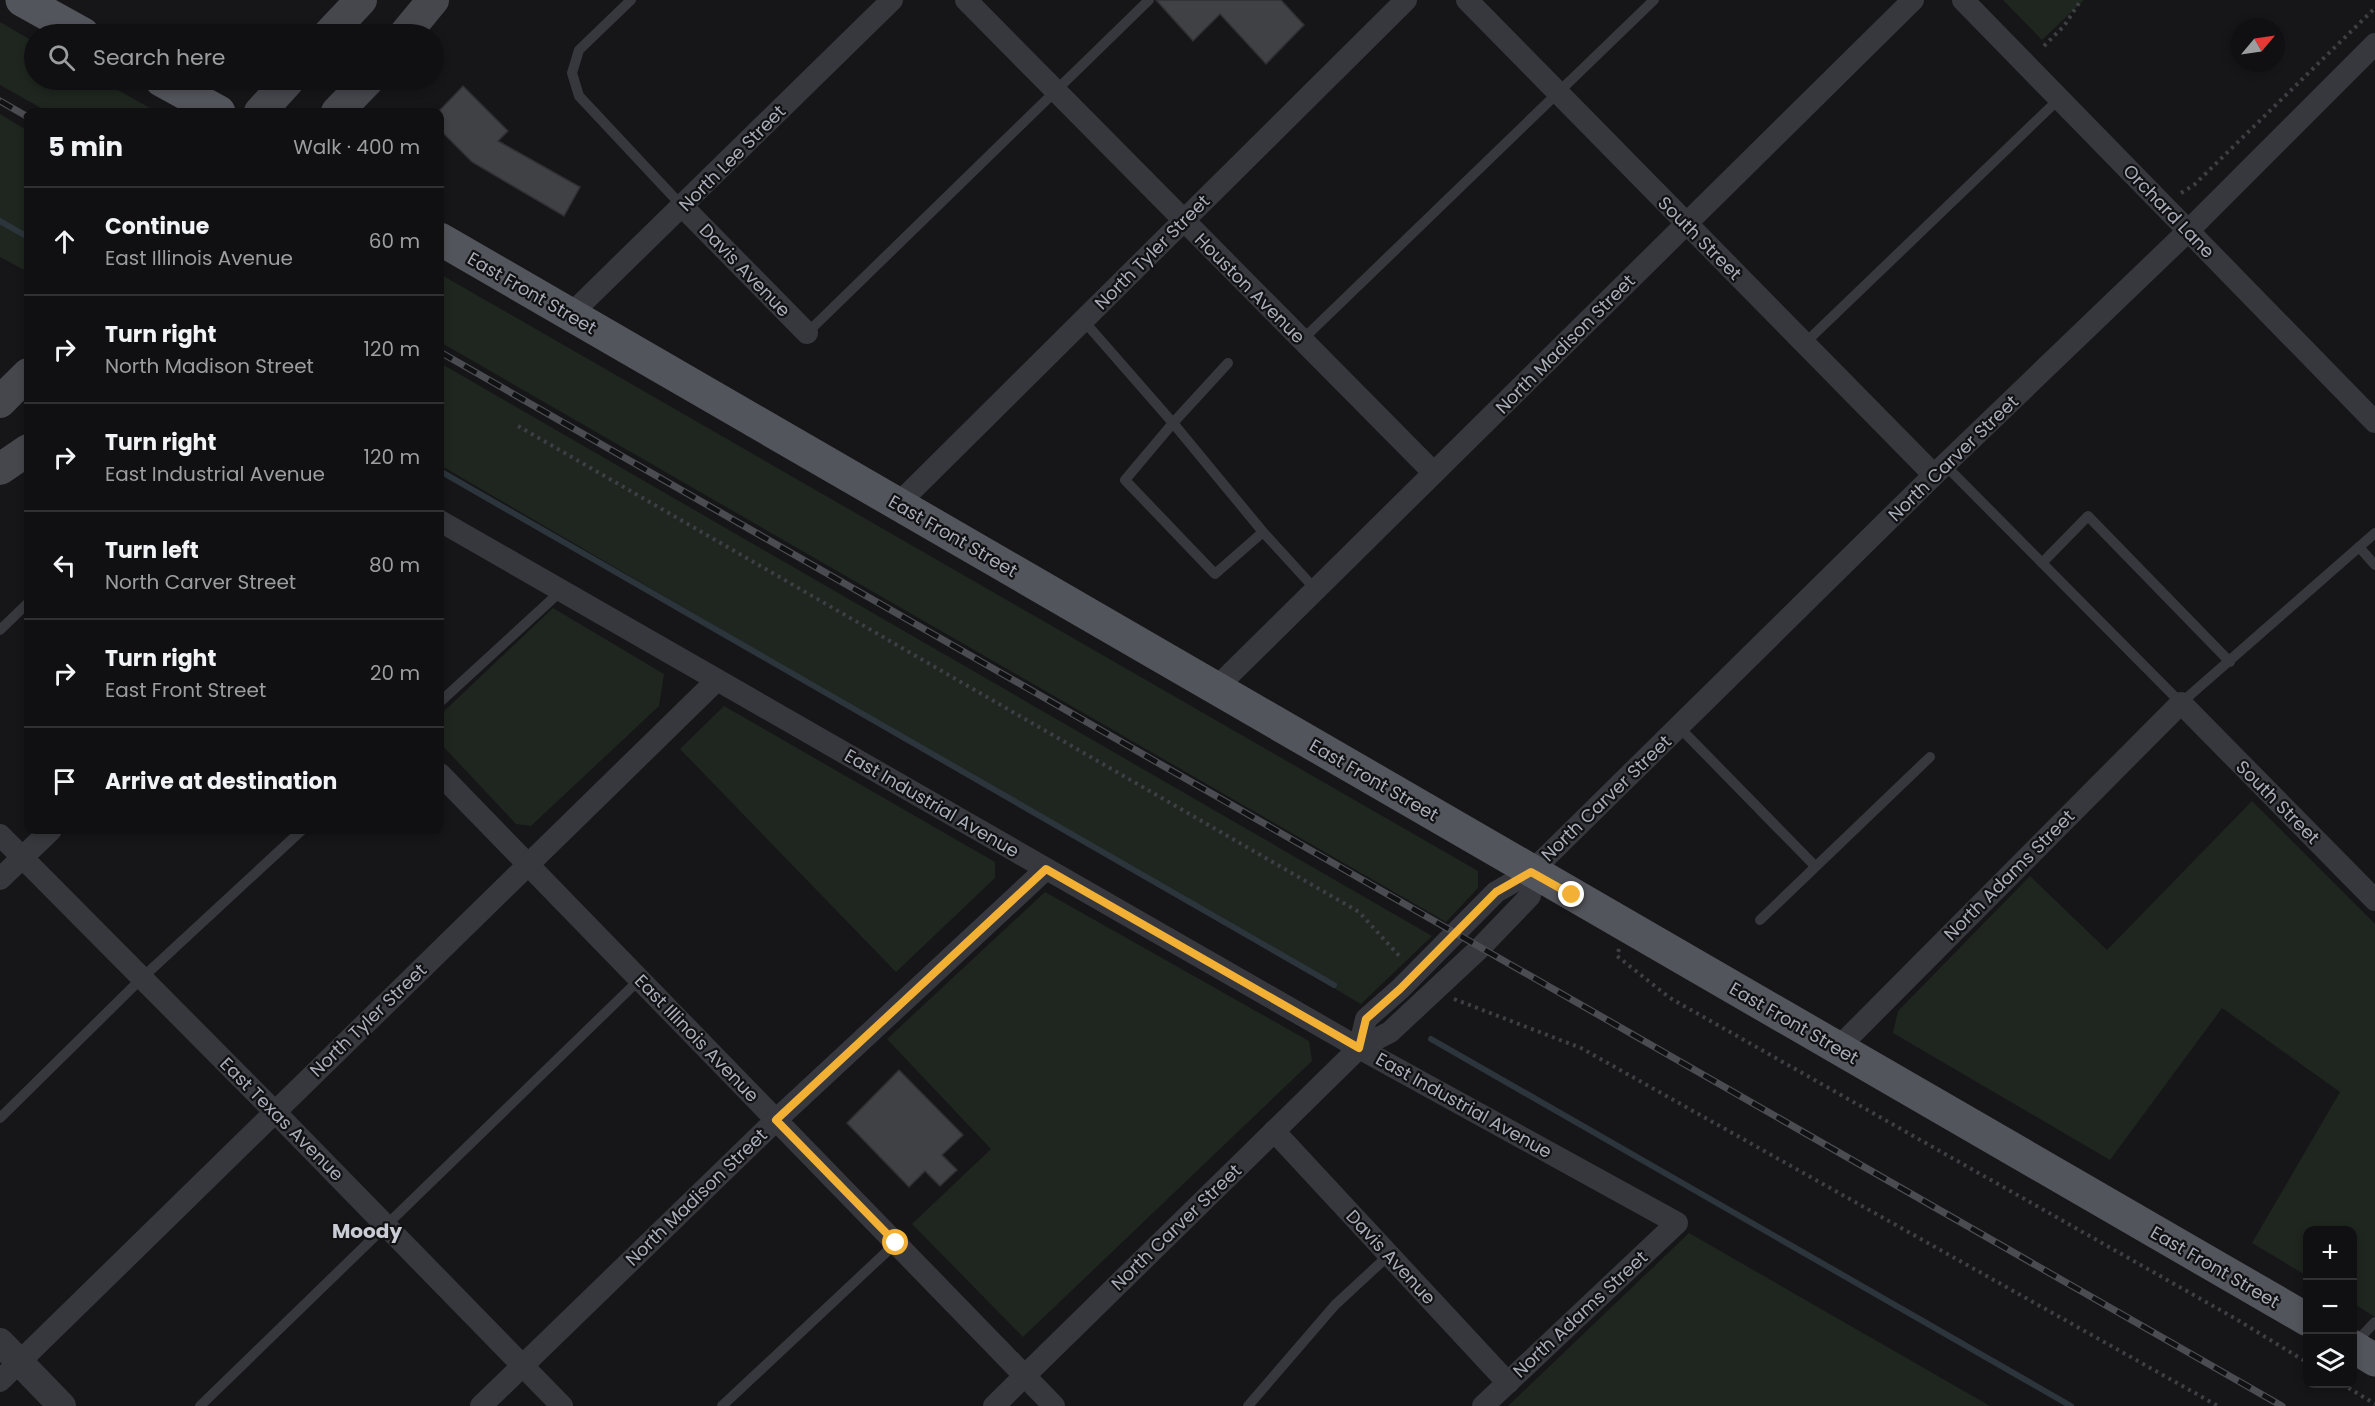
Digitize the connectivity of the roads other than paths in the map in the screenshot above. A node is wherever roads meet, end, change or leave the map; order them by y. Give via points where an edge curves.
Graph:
1 (22, 0) edge
2 (361, 0) edge
3 (433, 0) edge
4 (631, 0) edge
5 (892, 0) edge
6 (966, 0) edge
7 (1149, 0) edge
8 (1406, 0) edge
9 (1467, 0) edge
10 (1654, 0) edge
11 (1913, 0) edge
12 (1963, 0) edge
13 (64, 24) edge
14 (338, 24) edge
15 (413, 24) edge
16 (2375, 44) edge
17 (179, 90) edge
18 (280, 90) edge
19 (358, 90) edge
20 (1057, 92) junction
21 (1559, 94) junction
22 (2059, 99) junction
23 (212, 108) edge
24 (264, 108) edge
25 (341, 108) edge
26 (683, 207) junction
27 (1184, 221) junction
28 (1686, 224) junction
29 (2188, 231) junction
30 (444, 241) edge
31 (570, 315) junction
32 (1083, 320) junction
33 (807, 333) joint
34 (1302, 340) junction
35 (1804, 344) junction
36 (1228, 363) dead end
37 (24, 378) edge
38 (0, 402) edge
39 (2375, 422) edge
40 (1173, 423) junction
41 (24, 453) edge
42 (0, 469) edge
43 (1940, 470) junction
44 (1434, 473) junction
45 (898, 504) junction
46 (444, 523) edge
47 (1263, 532) junction
48 (2375, 533) edge
49 (2359, 547) junction
50 (2042, 563) junction
51 (2375, 565) edge
52 (1316, 590) junction
53 (561, 591) junction
54 (24, 607) edge
55 (0, 630) edge
56 (2230, 662) junction
57 (717, 680) junction
58 (1216, 688) junction
59 (444, 698) edge
60 (2181, 703) junction
61 (1679, 727) junction
62 (1930, 757) dead end
63 (444, 778) edge
64 (47, 834) edge
65 (298, 834) edge
66 (0, 835) edge
67 (22, 858) junction
68 (527, 864) junction
69 (1815, 866) junction
70 (1046, 869) junction
71 (1531, 872) junction
72 (0, 879) edge
73 (2375, 900) edge
74 (1760, 920) dead end
75 (142, 978) junction
76 (639, 980) junction
77 (1359, 1048) junction
78 (1838, 1048) junction
79 (274, 1111) junction
80 (0, 1118) edge
81 (776, 1120) junction
82 (1274, 1131) junction
83 (1677, 1223) joint
84 (386, 1225) junction
85 (896, 1243) junction
86 (1389, 1255) junction
87 (2303, 1318) edge
88 (2375, 1322) edge
89 (2357, 1341) edge
90 (0, 1342) edge
91 (2357, 1349) edge
92 (2375, 1359) edge
93 (20, 1361) junction
94 (523, 1365) junction
95 (1025, 1376) junction
96 (0, 1381) edge
97 (1508, 1383) junction
98 (62, 1406) edge
99 (200, 1406) edge
100 (481, 1406) edge
101 (562, 1406) edge
102 (722, 1406) edge
103 (994, 1406) edge
104 (1054, 1406) edge
105 (1248, 1406) edge
106 (1483, 1406) edge

1 - 13 main road
2 - 14 main road
3 - 15 main road
4 - 26 lane via 579,50 572,73 579,96
5 - 26 street, North Lee Street
6 - 20 street, Houston Avenue
7 - 20 lane
8 - 27 street, North Tyler Street
9 - 21 street, South Street
10 - 21 lane
11 - 28 street, North Madison Street
12 - 22 street, Orchard Lane
16 - 29 street, North Carver Street
17 - 23 main road
18 - 24 main road
19 - 25 main road
20 - 27 street, Houston Avenue
20 - 33 lane
21 - 28 street, South Street
21 - 34 lane
22 - 29 street, Orchard Lane
22 - 35 lane
26 - 31 street, North Lee Street
26 - 33 street, Davis Avenue
27 - 32 street, North Tyler Street
27 - 34 street, Houston Avenue
28 - 35 street, South Street
28 - 44 street, North Madison Street
29 - 39 street, Orchard Lane
29 - 43 street, North Carver Street
30 - 31 main road, East Front Street
31 - 45 main road, East Front Street
32 - 40 lane
32 - 45 street, North Tyler Street
34 - 44 street, Houston Avenue
35 - 43 street, South Street
36 - 40 lane
37 - 38 main road
40 - 47 lane
40 - 47 lane via 1125,480 1215,574
41 - 42 main road
43 - 50 lane
43 - 61 street, North Carver Street
44 - 52 street, North Madison Street
45 - 58 main road, East Front Street
46 - 53 street, East Industrial Avenue
47 - 52 lane
48 - 49 lane
49 - 51 lane
49 - 56 lane
50 - 56 lane via 2088,516
50 - 60 lane
52 - 58 street, North Madison Street
53 - 57 street, East Industrial Avenue
53 - 59 lane
54 - 55 lane
56 - 60 lane
57 - 68 street, North Tyler Street
57 - 70 street, East Industrial Avenue
58 - 71 main road, East Front Street
60 - 73 street, South Street
60 - 78 street, North Adams Street
61 - 69 lane
61 - 71 street, North Carver Street
62 - 69 lane
63 - 68 street, East Illinois Avenue
64 - 67 street
65 - 75 lane
66 - 67 street, East Texas Avenue
67 - 72 street
67 - 75 street, East Texas Avenue
68 - 76 street, East Illinois Avenue
68 - 79 street, North Tyler Street
69 - 74 lane
70 - 77 street, East Industrial Avenue
70 - 81 street, North Madison Street
71 - 77 street, North Carver Street via 1496,892 1366,1019
71 - 77 street, North Carver Street via 1530,896 1480,948 1390,1032
71 - 78 main road, East Front Street
75 - 79 street, East Texas Avenue
75 - 80 lane
76 - 81 street, East Illinois Avenue
76 - 84 lane
77 - 82 street, North Carver Street
77 - 83 street, East Industrial Avenue
78 - 87 main road, East Front Street
79 - 84 street, East Texas Avenue
79 - 93 street, North Tyler Street
81 - 85 street, East Illinois Avenue
81 - 94 street, North Madison Street
82 - 86 street, Davis Avenue
82 - 95 street, North Carver Street
83 - 97 street, North Adams Street
84 - 94 street, East Texas Avenue
84 - 99 lane
85 - 95 street, East Illinois Avenue
85 - 102 lane
86 - 97 street, Davis Avenue
86 - 105 lane via 1335,1305
88 - 89 lane
90 - 93 street
91 - 92 main road
93 - 96 street, North Tyler Street
93 - 98 street
94 - 100 street, North Madison Street
94 - 101 street, East Texas Avenue
95 - 103 street, North Carver Street
95 - 104 street, East Illinois Avenue
97 - 106 street, North Adams Street

